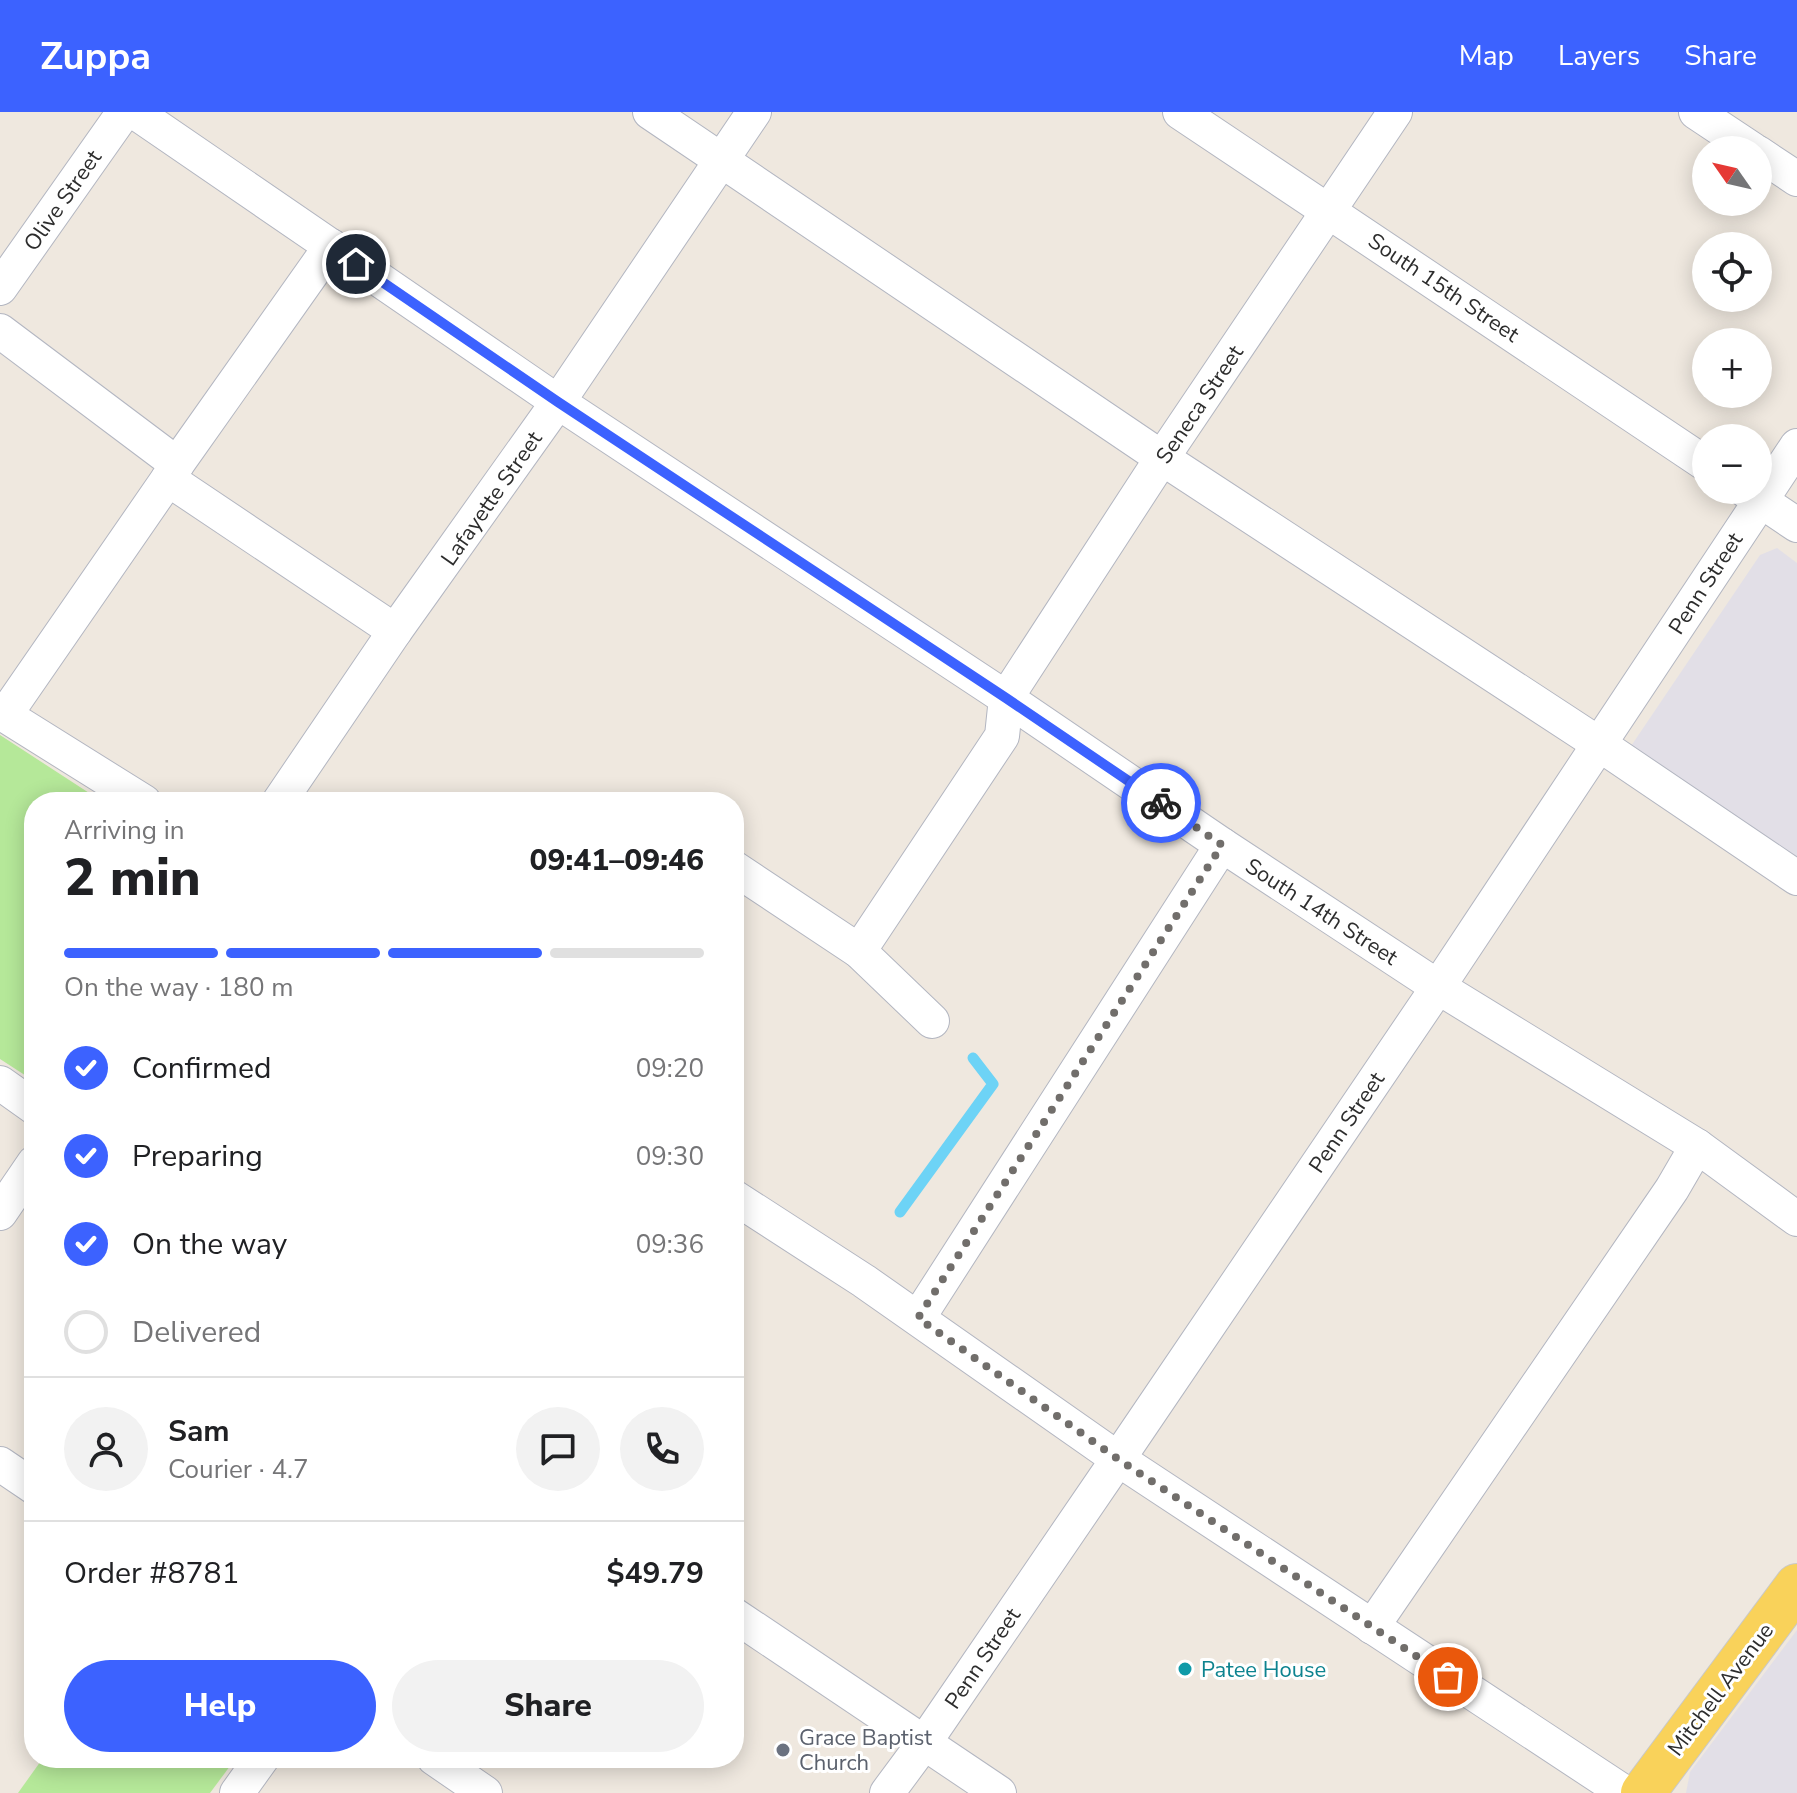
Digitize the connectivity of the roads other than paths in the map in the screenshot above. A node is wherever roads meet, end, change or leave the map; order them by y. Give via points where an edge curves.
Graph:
1 (124, 112) edge
2 (135, 112) edge
3 (650, 112) edge
4 (754, 112) edge
5 (1180, 112) edge
6 (1395, 112) edge
7 (1696, 112) edge
8 (1732, 136) edge
9 (721, 161) junction
10 (1772, 163) edge
11 (1797, 179) edge
12 (1330, 211) junction
13 (331, 246) junction
14 (0, 288) edge
15 (0, 331) edge
16 (558, 402) junction
17 (1797, 446) edge
18 (1692, 455) edge
19 (1162, 458) junction
20 (172, 471) junction
21 (1772, 473) edge
22 (1746, 504) edge
23 (1766, 504) edge
24 (1797, 525) edge
25 (395, 631) junction
26 (1006, 698) junction
27 (3, 713) edge
28 (1599, 744) junction
29 (128, 792) edge
30 (286, 792) edge
31 (1222, 845) junction
32 (744, 875) edge
33 (1797, 878) edge
34 (859, 951) junction
35 (1438, 987) junction
36 (932, 1021) dead end
37 (0, 1083) edge
38 (24, 1100) edge
39 (1697, 1146) junction
40 (24, 1178) edge
41 (744, 1204) edge
42 (0, 1213) edge
43 (1797, 1219) edge
44 (918, 1318) junction
45 (1118, 1459) junction
46 (0, 1464) edge
47 (24, 1480) edge
48 (1797, 1586) edge
49 (744, 1622) edge
50 (1372, 1627) junction
51 (924, 1743) junction
52 (255, 1768) edge
53 (449, 1768) edge
54 (237, 1793) edge
55 (485, 1793) edge
56 (887, 1793) edge
57 (999, 1793) edge
58 (1625, 1793) edge
59 (1643, 1793) edge

1 - 14 street, Olive Street
2 - 13 street, South 14th Street
3 - 9 street
4 - 9 street, Lafayette Street
5 - 12 street, South 15th Street
6 - 12 street, Seneca Street
7 - 8 street
9 - 16 street, Lafayette Street
9 - 19 street
10 - 11 street
12 - 18 street, South 15th Street
12 - 19 street, Seneca Street
13 - 16 street, South 14th Street
13 - 20 street
15 - 20 street
16 - 25 street, Lafayette Street
16 - 26 street, South 14th Street
17 - 21 street, Penn Street
19 - 26 street, Seneca Street
19 - 28 street
20 - 25 street
20 - 27 street
22 - 28 street, Penn Street
23 - 24 street
25 - 30 street, Lafayette Street
26 - 31 street, South 14th Street
26 - 34 street via 1002,736
27 - 29 street
28 - 33 street
28 - 35 street, Penn Street
31 - 35 street, South 14th Street
31 - 44 street
32 - 34 street
34 - 36 street
35 - 39 street, South 14th Street
35 - 45 street, Penn Street
37 - 38 street
39 - 43 street, South 14th Street
39 - 50 street
40 - 42 street
41 - 44 street
44 - 45 street
45 - 50 street
45 - 51 street, Penn Street
46 - 47 street
48 - 59 main road, Mitchell Avenue
49 - 51 street
50 - 58 street
51 - 56 street, Penn Street
51 - 57 street
52 - 54 street
53 - 55 street

